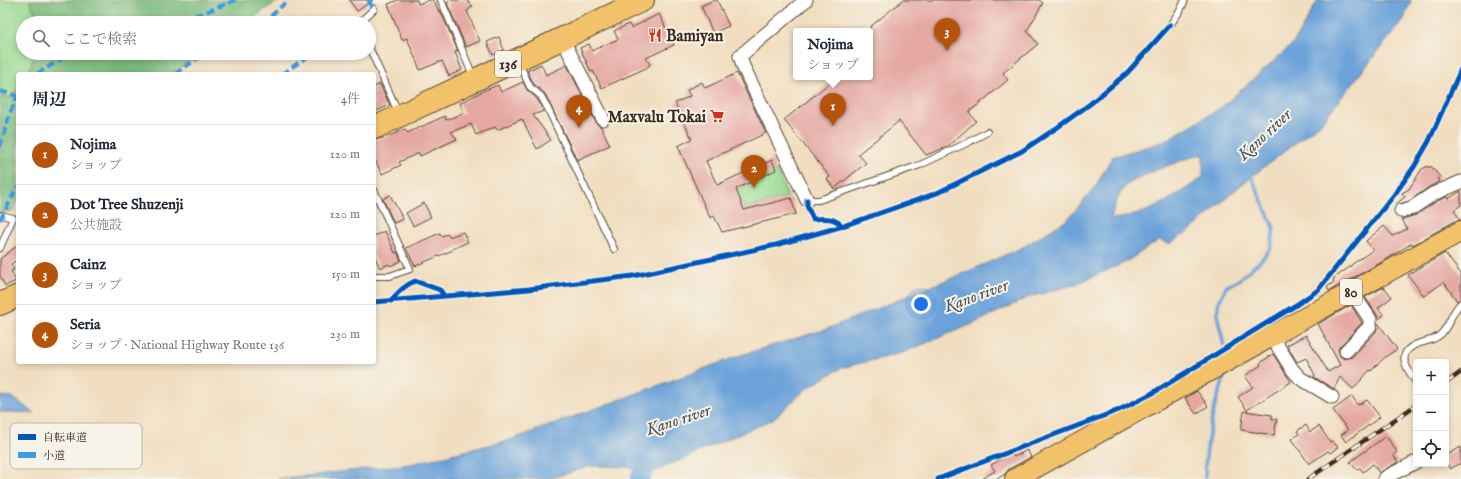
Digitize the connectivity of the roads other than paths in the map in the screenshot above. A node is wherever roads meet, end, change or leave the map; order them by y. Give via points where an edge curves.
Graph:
1 (441, 0) edge
2 (643, 0) edge
3 (806, 0) edge
4 (1185, 0) edge
5 (374, 8) dead end
6 (366, 16) edge
7 (1170, 25) dead end
8 (562, 38) junction
9 (375, 60) edge
10 (517, 60) junction
11 (475, 80) junction
12 (400, 116) junction
13 (603, 119) dead end
14 (376, 127) edge
15 (987, 132) dead end
16 (1461, 182) edge
17 (376, 194) edge
18 (807, 200) joint
19 (1401, 211) dead end
20 (2, 215) dead end
21 (1461, 231) edge
22 (0, 248) edge
23 (614, 249) dead end
24 (376, 276) edge
25 (1352, 292) junction
26 (16, 297) edge
27 (1461, 303) edge
28 (0, 304) edge
29 (1272, 336) junction
30 (1346, 351) dead end
31 (1413, 377) edge
32 (1332, 397) dead end
33 (1413, 464) edge
34 (1015, 479) edge
35 (1384, 479) edge

1 - 11 lane
2 - 8 highway, 136
3 - 18 street via 740,56
4 - 7 lane
5 - 6 lane
8 - 10 highway, 136
8 - 13 street
9 - 12 lane
10 - 11 highway, 136
10 - 23 lane via 530,87 544,101
11 - 12 highway, 136
12 - 14 highway, 136
15 - 18 lane via 920,165 819,200
16 - 19 street via 1433,194 1412,208
17 - 24 lane via 410,269 390,276
20 - 22 lane via 13,218
21 - 25 main road, 80
25 - 29 main road, 80
25 - 30 street via 1371,322
26 - 28 highway
27 - 31 lane via 1440,334 1431,341 1413,346 1405,355 1405,365
29 - 32 street via 1292,370 1300,378
29 - 34 main road, 80
33 - 35 street

